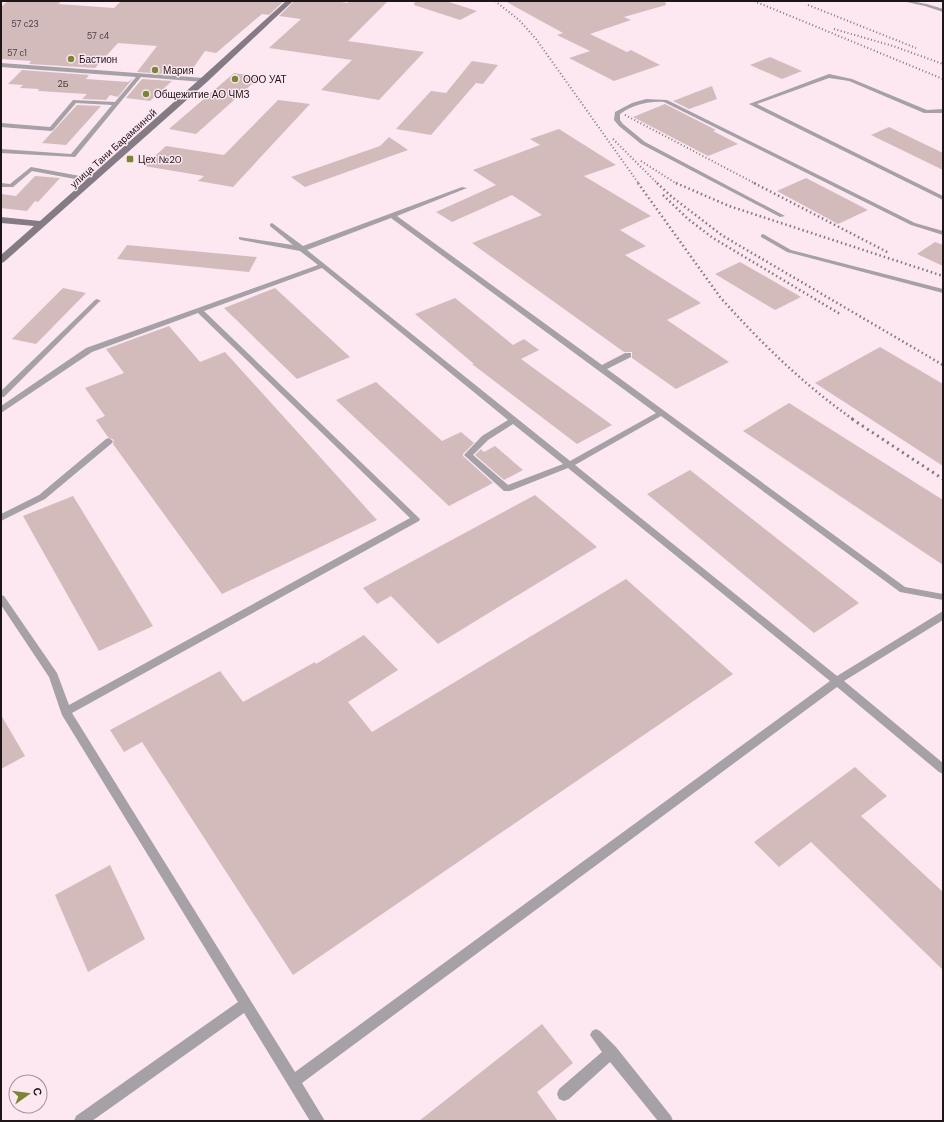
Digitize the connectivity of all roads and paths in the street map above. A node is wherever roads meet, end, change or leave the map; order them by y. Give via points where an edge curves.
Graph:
1 (290, 1) edge
2 (904, 1) edge
3 (922, 1) edge
4 (926, 5) junction
5 (943, 11) edge
6 (1, 65) edge
7 (140, 75) junction
8 (204, 80) junction
9 (116, 104) junction
10 (943, 111) edge
11 (1, 125) edge
12 (1, 151) edge
13 (91, 180) junction
14 (1, 186) edge
15 (464, 188) dead end
16 (943, 198) edge
17 (392, 215) junction
18 (782, 216) dead end
19 (1, 220) edge
20 (42, 224) junction
21 (272, 225) dead end
22 (943, 233) edge
23 (763, 236) dead end
24 (241, 238) dead end
25 (302, 249) junction
26 (1, 260) edge
27 (322, 266) junction
28 (943, 291) edge
29 (97, 301) dead end
30 (199, 310) junction
31 (628, 355) dead end
32 (602, 369) junction
33 (1, 395) edge
34 (1, 410) edge
35 (661, 413) junction
36 (514, 420) junction
37 (109, 441) dead end
38 (569, 465) junction
39 (1, 518) edge
40 (943, 597) edge
41 (1, 598) edge
42 (943, 615) edge
43 (837, 681) junction
44 (66, 712) junction
45 (943, 769) edge
46 (246, 1004) junction
47 (596, 1035) dead end
48 (611, 1052) junction
49 (293, 1081) junction
50 (564, 1094) dead end
51 (81, 1121) edge
52 (318, 1121) edge
53 (666, 1121) edge

1 - 8 street, улица Тани Барамзиной
2 - 4 lane
3 - 4 lane
4 - 5 lane
6 - 7 lane
7 - 8 lane
7 - 9 lane
8 - 13 street, улица Тани Барамзиной
9 - 11 lane via 75,101 51,129
9 - 12 lane via 73,156
10 - 16 lane via 926,112 850,80 829,76 752,104
13 - 14 lane via 31,169 11,186
13 - 20 street, улица Тани Барамзиной
15 - 17 lane
17 - 25 lane
17 - 32 lane
18 - 22 lane via 643,143 620,125 617,113 644,102 665,101 913,224
19 - 20 street
20 - 26 street, улица Тани Барамзиной
21 - 25 lane
23 - 28 lane via 789,251
24 - 25 lane
25 - 27 lane
27 - 30 lane
27 - 36 lane
29 - 33 lane
30 - 34 lane via 88,350
30 - 44 lane via 416,519
31 - 32 lane
32 - 35 lane
35 - 38 lane
35 - 40 lane via 903,590
36 - 38 lane
36 - 38 lane via 485,438 468,454 507,488
37 - 39 lane via 42,497
38 - 43 lane
41 - 44 lane via 54,676
42 - 43 lane
43 - 45 lane
43 - 49 lane
44 - 46 lane
46 - 49 lane
46 - 51 lane
47 - 48 lane
48 - 50 lane
48 - 53 lane
49 - 52 lane

